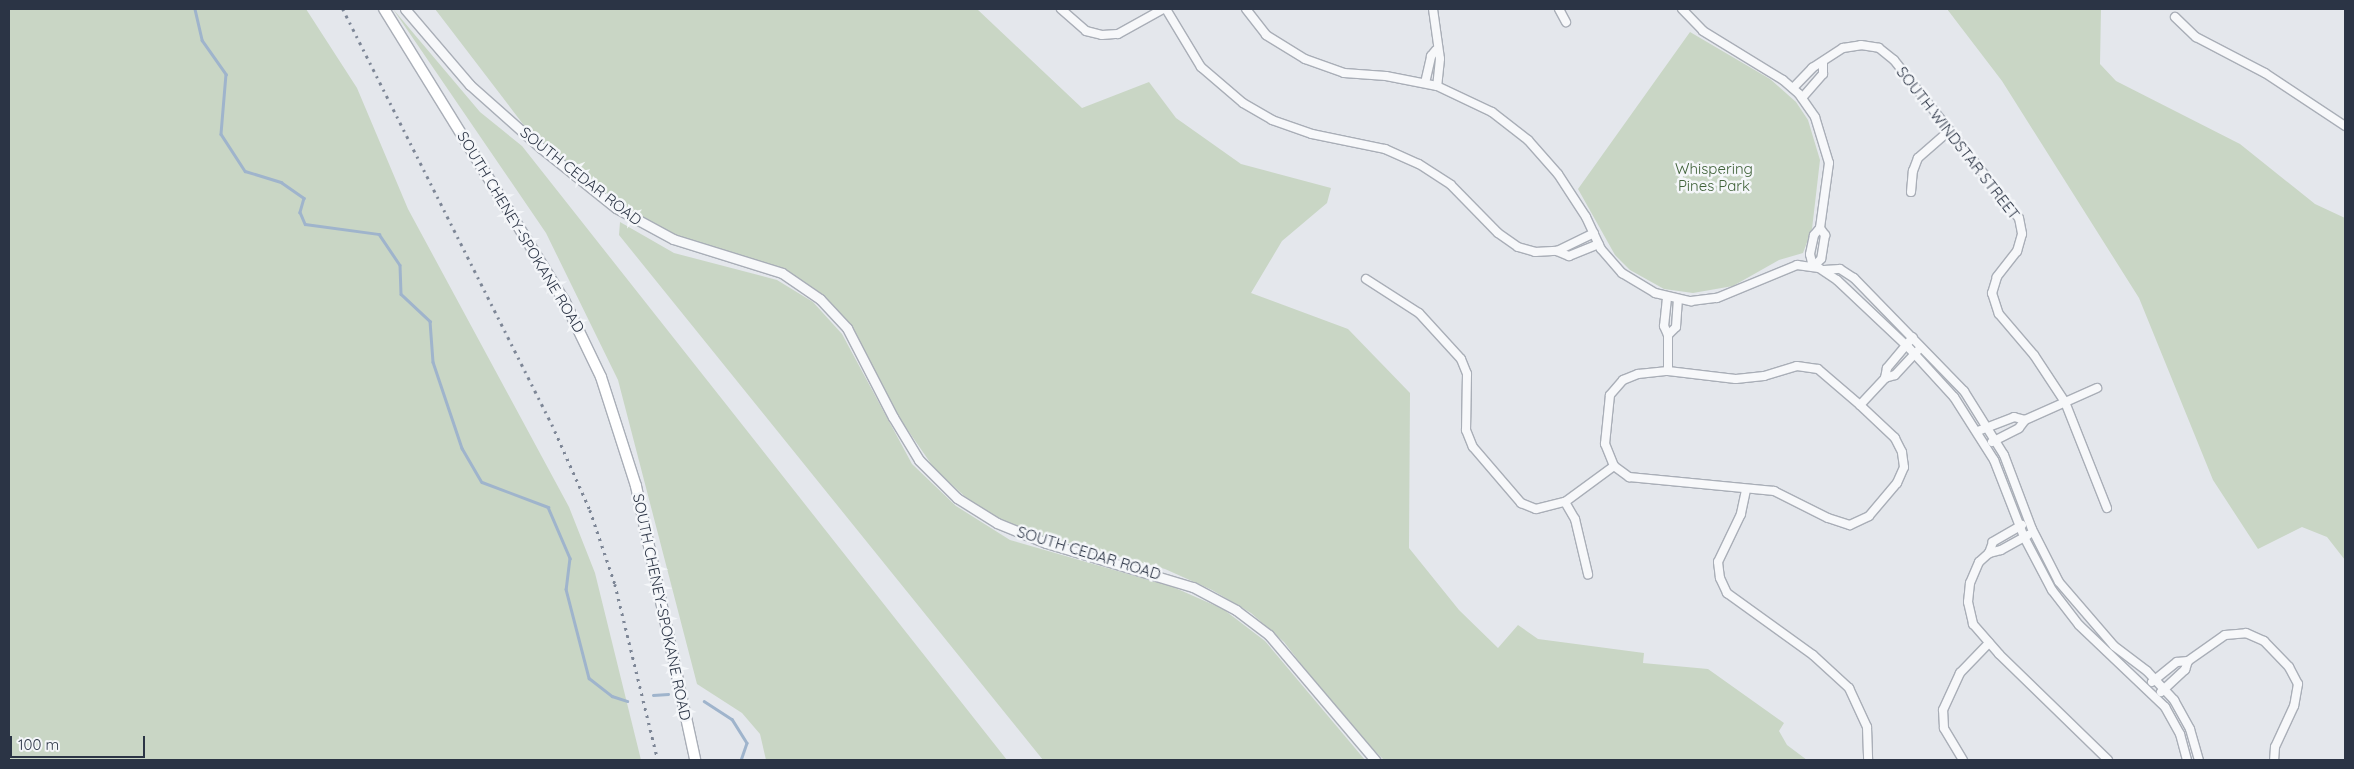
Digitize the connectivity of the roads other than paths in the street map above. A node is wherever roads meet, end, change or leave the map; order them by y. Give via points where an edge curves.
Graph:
1 (384, 9) edge
2 (405, 9) edge
3 (1061, 9) edge
4 (1165, 9) edge
5 (1246, 9) edge
6 (1433, 9) edge
7 (1559, 9) edge
8 (1682, 9) edge
9 (2175, 17) dead end
10 (1566, 22) dead end
11 (1436, 50) junction
12 (1824, 63) junction
13 (1424, 84) junction
14 (1437, 86) junction
15 (1793, 88) junction
16 (1802, 98) junction
17 (2345, 126) edge
18 (1949, 131) junction
19 (1911, 192) dead end
20 (1820, 228) junction
21 (1594, 233) junction
22 (1599, 244) junction
23 (1557, 251) junction
24 (1813, 267) junction
25 (1824, 270) junction
26 (1366, 279) dead end
27 (1667, 298) junction
28 (1678, 299) junction
29 (1668, 335) junction
30 (1913, 337) junction
31 (1906, 345) junction
32 (1921, 346) junction
33 (1914, 354) junction
34 (1668, 371) junction
35 (1885, 378) junction
36 (2097, 388) dead end
37 (2065, 402) junction
38 (1860, 405) junction
39 (2025, 420) junction
40 (1988, 427) junction
41 (1978, 431) junction
42 (1995, 440) junction
43 (1986, 444) junction
44 (1614, 466) junction
45 (1746, 490) junction
46 (1564, 502) junction
47 (2107, 508) dead end
48 (2030, 523) junction
49 (2019, 526) junction
50 (2034, 533) junction
51 (2024, 537) junction
52 (1989, 553) junction
53 (1588, 574) dead end
54 (1989, 643) junction
55 (2188, 661) junction
56 (2155, 679) junction
57 (2148, 687) junction
58 (2164, 688) junction
59 (2157, 697) junction
60 (695, 760) edge
61 (1375, 760) edge
62 (1868, 760) edge
63 (1963, 760) edge
64 (2108, 760) edge
65 (2188, 760) edge
66 (2199, 760) edge
67 (2274, 760) edge

1 - 60 main road, SOUTH CHENEY-SPOKANE ROAD via 564,300 601,377 641,508
2 - 61 street, SOUTH CEDAR ROAD via 470,85 616,208 673,239 782,273 820,299 847,328 919,460 957,498 997,523 1046,543 1193,587 1236,610 1269,635
3 - 4 street via 1086,31 1102,35 1118,34
4 - 23 street via 1201,67 1243,103 1272,120 1312,134 1384,149 1419,164 1450,184 1498,234 1518,247 1535,252
5 - 13 street via 1266,35 1305,59 1344,73 1386,76
6 - 11 street
7 - 10 street
8 - 15 street via 1703,31
9 - 17 street via 2196,37 2265,73
11 - 13 street via 1431,56
11 - 14 street via 1440,59
12 - 15 street, SOUTH WINDSTAR STREET via 1812,68
12 - 16 street via 1823,74
12 - 18 street, SOUTH WINDSTAR STREET via 1843,48 1861,44 1879,48 1894,60
13 - 14 street
14 - 21 street via 1492,112 1528,140 1558,174
15 - 16 street
16 - 20 street via 1815,117 1829,163
18 - 19 street via 1918,158 1912,171
18 - 37 street, SOUTH WINDSTAR STREET via 2019,218 2022,234 2017,251 1997,277 1992,293 2000,314 2034,355
20 - 24 street via 1814,234 1811,248
20 - 24 street via 1825,235 1821,259
21 - 22 street
21 - 23 street
22 - 23 street via 1569,256
22 - 27 street via 1622,273 1640,287
24 - 25 street
24 - 28 street via 1797,265 1776,271 1743,290 1717,298
25 - 30 street via 1840,269 1854,278
25 - 31 street
26 - 46 street via 1419,312 1461,359 1467,374 1466,430 1473,447 1505,487 1521,503 1536,509
27 - 28 street
27 - 29 street via 1664,326
28 - 29 street via 1676,327
29 - 34 street
30 - 31 street
30 - 32 street
31 - 33 street
31 - 35 street via 1887,368
32 - 33 street
32 - 40 street via 1964,391
33 - 35 street via 1895,375
33 - 41 street via 1954,397
34 - 38 street via 1736,378 1764,376 1797,366 1818,369
34 - 44 street via 1638,374 1623,380 1610,395 1605,444
35 - 38 street
36 - 37 street
37 - 39 street
37 - 47 street, SOUTH WINDSTAR STREET
38 - 45 street via 1895,438 1902,452 1904,467 1897,483 1869,516 1850,525 1828,518 1774,491
39 - 40 street via 2014,417
39 - 42 street via 2019,428
40 - 41 street
40 - 42 street
41 - 43 street
42 - 43 street
42 - 48 street
43 - 49 street
44 - 45 street via 1629,477
44 - 46 street
45 - 62 street via 1741,514 1718,562 1727,594 1813,655 1849,688 1867,727
46 - 53 street via 1575,520
48 - 49 street
48 - 50 street
49 - 51 street
49 - 52 street via 1993,542
50 - 51 street
50 - 56 street via 2059,582 2088,618 2114,646
51 - 52 street
51 - 57 street via 2052,590 2079,625
52 - 54 street via 1979,562 1970,583 1968,602 1973,624
54 - 63 street via 1960,673 1943,710 1944,728
54 - 64 street
55 - 56 street via 2177,662
55 - 58 street via 2186,670
55 - 67 street via 2225,635 2246,633 2264,641 2289,667 2298,684 2294,706 2275,747
56 - 57 street
56 - 58 street
57 - 59 street
58 - 59 street
58 - 66 street via 2181,710
59 - 65 street via 2172,716

